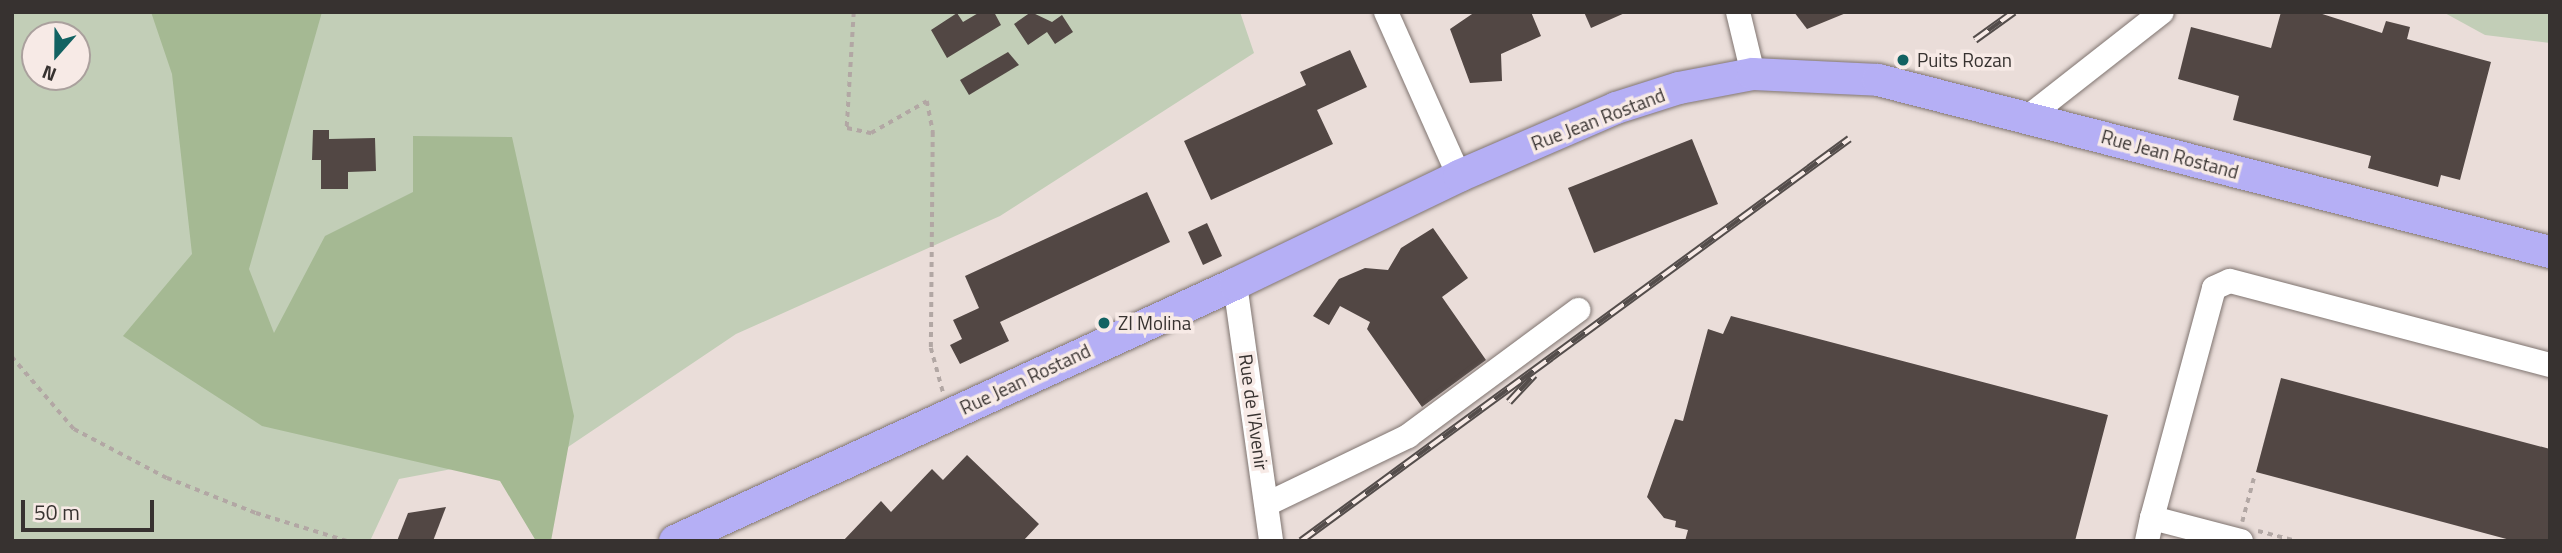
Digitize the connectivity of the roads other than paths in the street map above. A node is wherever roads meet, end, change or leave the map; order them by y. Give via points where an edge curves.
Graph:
1 (1386, 12) edge
2 (1738, 12) edge
3 (2162, 12) edge
4 (1753, 74) junction
5 (2028, 117) junction
6 (1459, 176) junction
7 (2550, 252) edge
8 (1235, 284) junction
9 (1578, 310) dead end
10 (2550, 365) edge
11 (860, 457) junction
12 (1267, 504) junction
13 (2149, 529) edge
14 (675, 541) edge
15 (715, 541) edge
16 (1271, 541) edge
17 (2241, 541) edge

1 - 6 street
2 - 4 street
3 - 5 street
4 - 5 main road, Rue Jean Rostand via 1878,80
4 - 6 main road, Rue Jean Rostand via 1679,88 1616,108
5 - 7 main road, Rue Jean Rostand
6 - 8 main road, Rue Jean Rostand
8 - 11 main road, Rue Jean Rostand
8 - 12 street, Rue de l'Avenir
9 - 12 street via 1408,436 1361,452
10 - 13 street via 2230,281 2222,284 2214,288
11 - 14 main road, Rue Jean Rostand
11 - 15 main road, Rue Jean Rostand
12 - 16 street, Rue de l'Avenir
13 - 17 street

